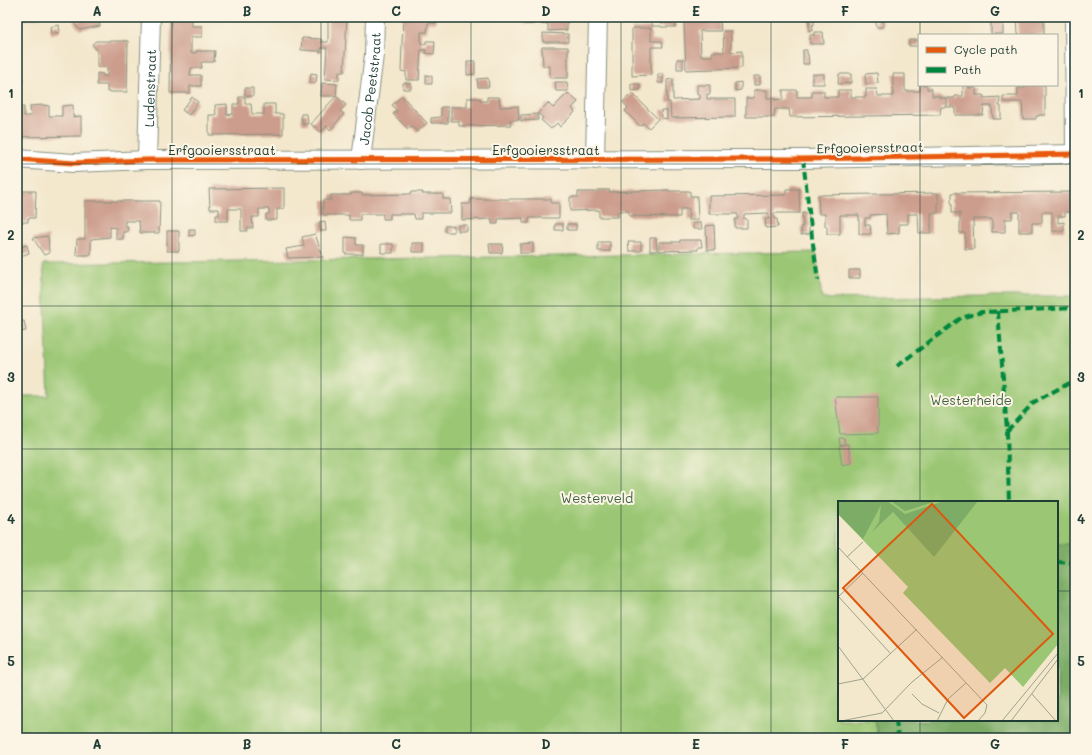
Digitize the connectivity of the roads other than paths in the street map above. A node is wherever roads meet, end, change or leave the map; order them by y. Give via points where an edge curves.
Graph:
1 (151, 17) edge
2 (375, 17) edge
3 (598, 17) edge
4 (1074, 17) edge
5 (1075, 148) edge
6 (1075, 154) edge
7 (17, 160) edge
8 (147, 160) junction
9 (361, 160) junction
10 (595, 160) junction

1 - 8 street, Ludenstraat
2 - 9 street, Jacob Peetstraat via 374,55
3 - 10 street
4 - 5 street
6 - 10 street, Erfgooiersstraat
7 - 8 street, Erfgooiersstraat via 74,163
8 - 9 street, Erfgooiersstraat
9 - 10 street, Erfgooiersstraat

